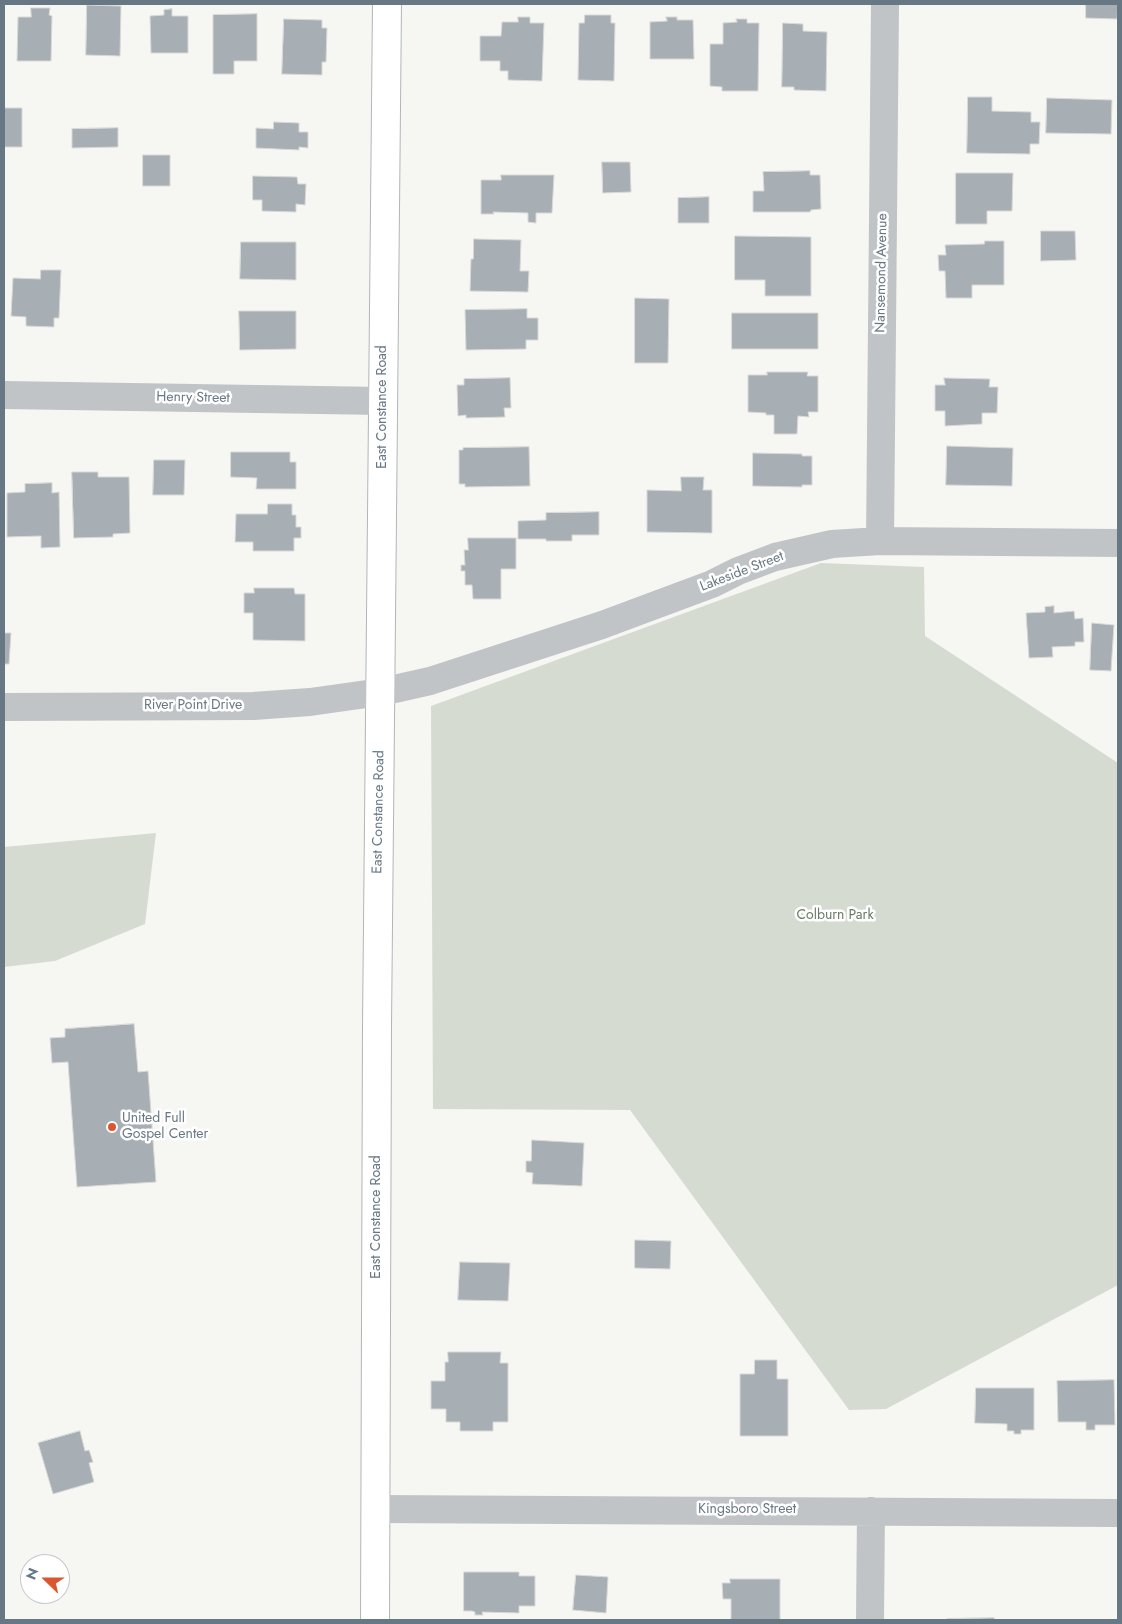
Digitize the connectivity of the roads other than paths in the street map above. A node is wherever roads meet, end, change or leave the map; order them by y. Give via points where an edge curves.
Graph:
1 (387, 4) edge
2 (885, 4) edge
3 (4, 395) edge
4 (383, 401) junction
5 (880, 542) junction
6 (1118, 543) edge
7 (381, 692) junction
8 (4, 707) edge
9 (376, 1509) junction
10 (871, 1511) junction
11 (1118, 1513) edge
12 (375, 1620) edge
13 (870, 1620) edge

1 - 4 main road, East Constance Road
2 - 5 street, Nansemond Avenue
3 - 4 street, Henry Street
4 - 7 main road, East Constance Road
5 - 6 street, Lakeside Street
5 - 7 street, Lakeside Street via 832,544 775,557 602,625 430,681
7 - 8 street, River Point Drive via 253,706
7 - 9 main road, East Constance Road
9 - 10 street, Kingsboro Street
9 - 12 main road, East Constance Road
10 - 11 street, Kingsboro Street
10 - 13 street

